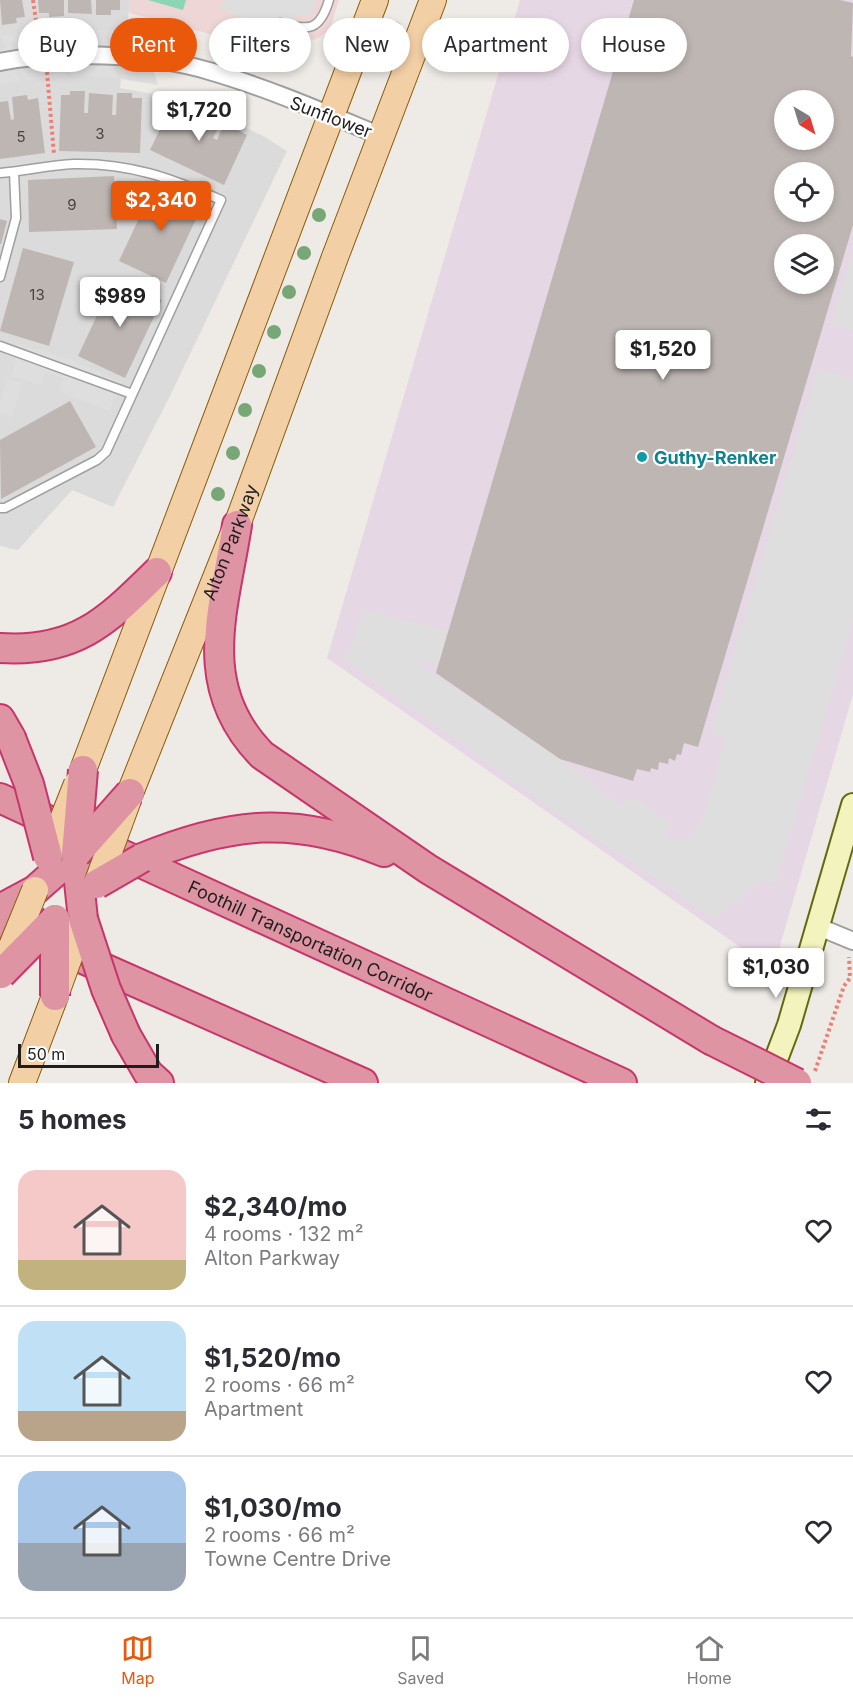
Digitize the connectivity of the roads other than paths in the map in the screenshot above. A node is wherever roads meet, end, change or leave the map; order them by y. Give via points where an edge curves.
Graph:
1 (329, 0) edge
2 (375, 0) edge
3 (433, 0) edge
4 (311, 27) edge
5 (0, 62) edge
6 (332, 116) junction
7 (381, 136) junction
8 (14, 172) junction
9 (0, 173) edge
10 (0, 278) edge
11 (0, 346) edge
12 (132, 394) junction
13 (0, 508) edge
14 (237, 525) junction
15 (157, 572) junction
16 (0, 648) edge
17 (6, 728) edge
18 (83, 770) junction
19 (130, 793) junction
20 (0, 798) edge
21 (853, 805) edge
22 (76, 854) junction
23 (428, 870) junction
24 (44, 874) junction
25 (87, 900) junction
26 (0, 909) edge
27 (55, 919) junction
28 (0, 922) edge
29 (819, 927) junction
30 (853, 941) edge
31 (0, 975) edge
32 (55, 996) junction
33 (806, 1078) edge
34 (22, 1083) edge
35 (159, 1083) edge
36 (363, 1083) edge
37 (622, 1083) edge
38 (767, 1083) edge

1 - 4 lane via 324,15
2 - 6 main road
3 - 7 main road, Alton Parkway
5 - 6 street, Sunflower via 63,55 190,66
6 - 7 street, Sunflower
6 - 15 main road
7 - 14 main road, Alton Parkway
8 - 9 lane
8 - 10 lane via 16,218
8 - 12 lane via 73,164 121,166 163,175 221,200
11 - 12 lane
12 - 13 lane via 106,452 97,460
14 - 19 main road, Alton Parkway
14 - 23 highway via 217,654 229,709 262,755
15 - 16 highway via 111,617 86,633 38,648
15 - 18 main road
17 - 24 highway, bridge via 29,784
18 - 22 highway, bridge
18 - 24 main road, bridge
19 - 22 highway, bridge
19 - 25 main road, Alton Parkway, bridge
20 - 37 highway, Foothill Transportation Corridor
21 - 29 street
22 - 24 highway
22 - 25 highway
23 - 25 highway, bridge via 357,841 271,826 217,832 142,858
23 - 33 highway, bridge via 711,1040
24 - 26 highway
24 - 27 highway
24 - 31 main road, bridge
25 - 27 highway
25 - 32 main road, Alton Parkway, bridge
25 - 35 highway, bridge via 106,989 126,1035 148,1073
27 - 31 highway, bridge
27 - 32 highway, bridge
28 - 36 highway
29 - 30 street
29 - 38 street
32 - 34 main road, Alton Parkway

